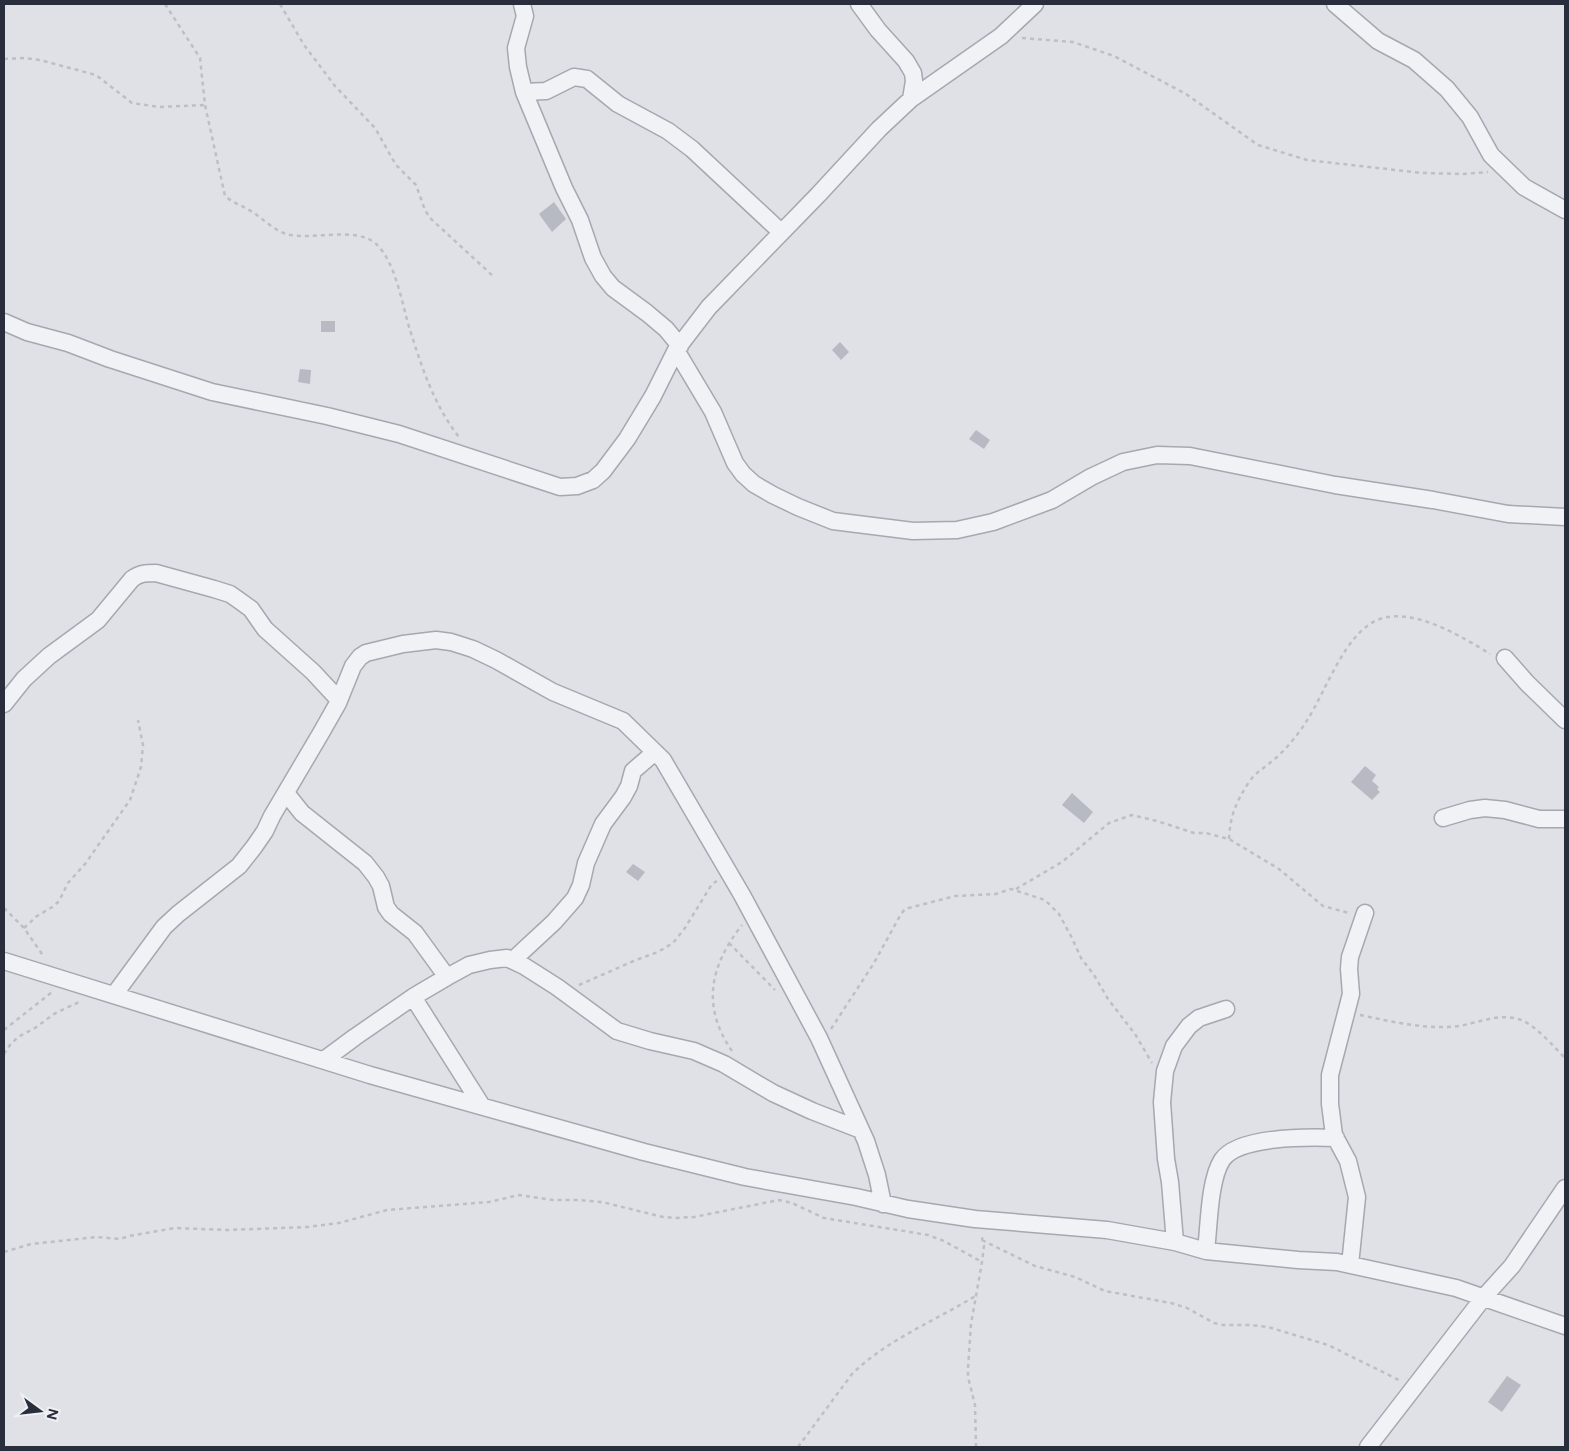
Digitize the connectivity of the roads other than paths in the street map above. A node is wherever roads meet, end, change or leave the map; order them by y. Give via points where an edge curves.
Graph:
1 (522, 4) edge
2 (859, 4) edge
3 (1035, 4) edge
4 (1335, 4) edge
5 (524, 92) junction
6 (911, 99) junction
7 (1565, 210) edge
8 (782, 232) junction
9 (4, 322) edge
10 (678, 348) junction
11 (1565, 517) edge
12 (1497, 656) road end
13 (339, 700) junction
14 (4, 704) edge
15 (1565, 720) edge
16 (655, 752) junction
17 (286, 793) junction
18 (1443, 818) dead end
19 (1565, 819) edge
20 (1363, 919) road end
21 (4, 960) edge
22 (513, 960) junction
23 (447, 977) junction
24 (107, 993) junction
25 (413, 996) junction
26 (1226, 1009) dead end
27 (324, 1060) junction
28 (482, 1106) junction
29 (861, 1130) junction
30 (1336, 1138) junction
31 (1565, 1188) edge
32 (883, 1204) junction
33 (1175, 1242) junction
34 (1206, 1251) junction
35 (1350, 1265) junction
36 (1484, 1297) junction
37 (1565, 1326) edge
38 (1368, 1447) edge

1 - 5 street via 525,16 516,48
2 - 6 street via 914,72
3 - 6 street via 1001,36
4 - 7 street via 1378,41 1414,60 1447,89 1470,117 1491,155 1524,187
5 - 8 street via 546,91 574,77 587,79 618,104 668,131 692,149
5 - 10 street via 603,276 613,288 666,329
6 - 8 street
8 - 10 street via 709,307
9 - 10 street via 212,392 399,434 560,486 577,486 593,480 603,471 627,439
10 - 11 street via 743,474 773,495 833,521 913,531 957,530 993,522 1052,500 1123,462 1157,455 1190,456 1335,485 1508,514
12 - 15 street
13 - 14 street via 265,629 240,600 214,589 147,573 132,579 98,620 49,656 24,679
13 - 16 street via 353,666 366,653 403,644 436,640 451,642 473,650 553,692 623,721
13 - 17 street
16 - 22 street via 633,771 623,797 603,824 575,898
16 - 29 street via 663,760 752,913 822,1042
17 - 23 street via 302,813 365,863 381,886 391,914 415,933
17 - 24 street via 265,831 239,866 164,927
18 - 19 street via 1485,808 1539,819
20 - 30 street via 1350,956 1352,988 1330,1075 1330,1104
21 - 24 street
22 - 23 street via 490,960
22 - 29 street via 617,1031 694,1051 724,1064 773,1093
23 - 25 street
24 - 27 street
25 - 27 street
25 - 28 street
26 - 33 street via 1199,1018 1189,1026 1174,1046 1164,1071 1162,1102
27 - 28 street
28 - 32 street via 736,1175
29 - 32 street via 877,1175
30 - 34 street via 1312,1137 1246,1144 1232,1150 1222,1161 1213,1186
30 - 35 street via 1348,1161 1357,1197
31 - 36 street via 1512,1266
32 - 33 street via 976,1219 1107,1230
33 - 34 street
34 - 35 street
35 - 36 street via 1439,1283
36 - 37 street
36 - 38 street

